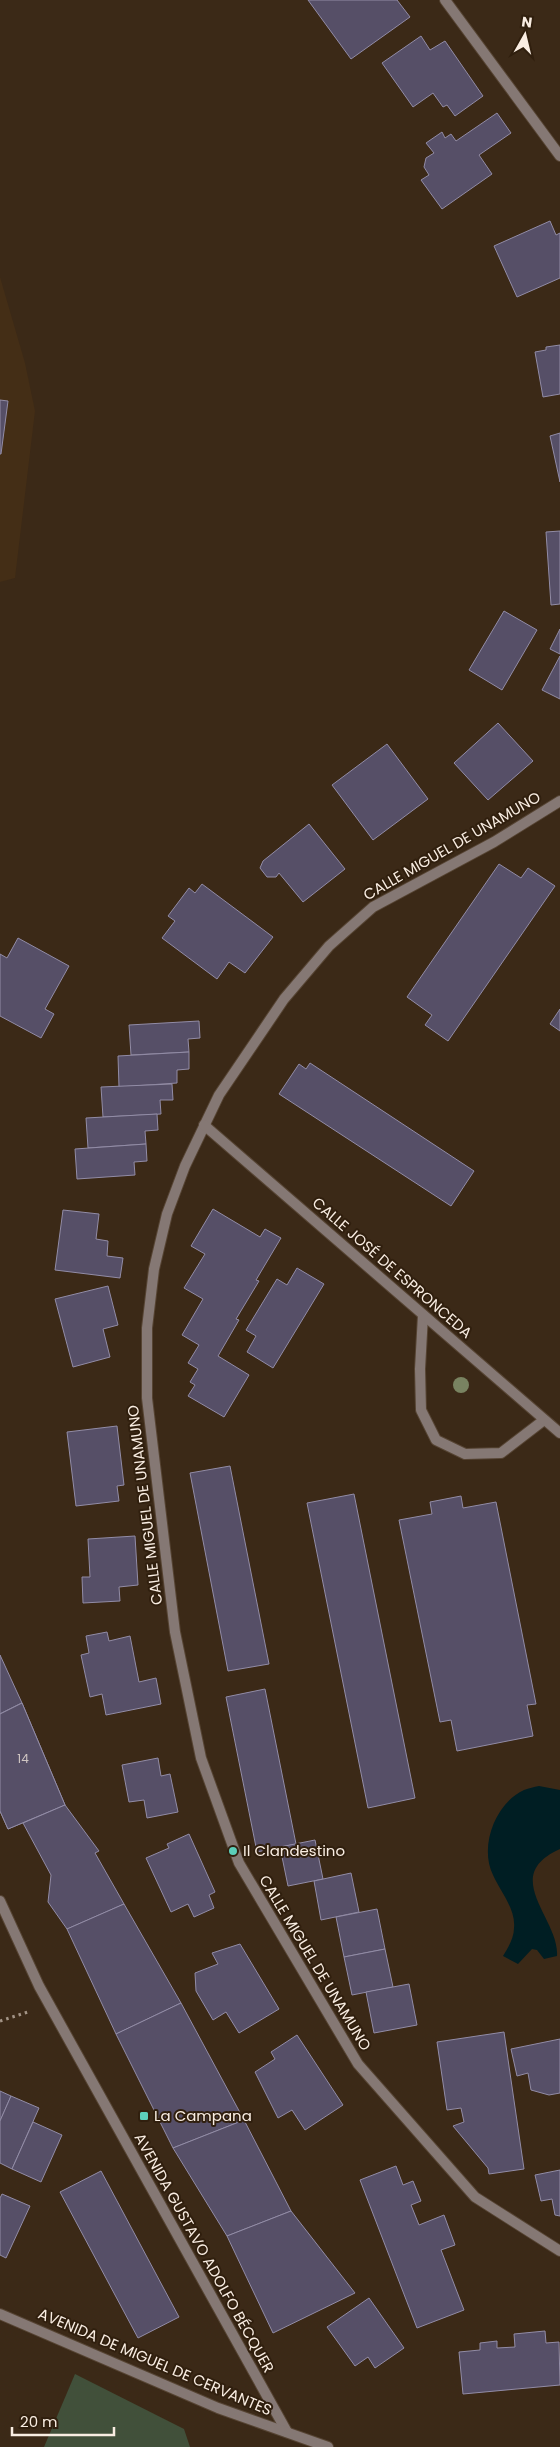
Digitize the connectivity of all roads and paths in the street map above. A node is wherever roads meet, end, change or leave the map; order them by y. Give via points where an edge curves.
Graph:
1 (445, 0) edge
2 (560, 156) edge
3 (560, 801) edge
4 (204, 1125) junction
5 (423, 1315) junction
6 (544, 1420) junction
7 (560, 1433) edge
8 (0, 1901) edge
9 (50, 2005) junction
10 (0, 2021) edge
11 (560, 2250) edge
12 (0, 2314) edge
13 (286, 2432) junction
14 (328, 2447) edge

1 - 2 street
3 - 4 street, CALLE MIGUEL DE UNAMUNO via 494,842 373,907 329,946 284,1000 219,1095
4 - 5 street, CALLE JOSÉ DE ESPRONCEDA
4 - 11 street, CALLE MIGUEL DE UNAMUNO via 167,1214 154,1269 147,1328 147,1398 175,1632 201,1758 239,1863 358,2064 475,2197
5 - 6 street, CALLE JOSÉ DE ESPRONCEDA
5 - 6 street via 422,1410 436,1440 465,1454 501,1453
6 - 7 street, CALLE JOSÉ DE ESPRONCEDA
8 - 9 street, AVENIDA GUSTAVO ADOLFO BÉCQUER
9 - 10 path
9 - 13 street, AVENIDA GUSTAVO ADOLFO BÉCQUER
12 - 13 street, AVENIDA DE MIGUEL DE CERVANTES via 218,2408
13 - 14 street, AVENIDA DE MIGUEL DE CERVANTES

